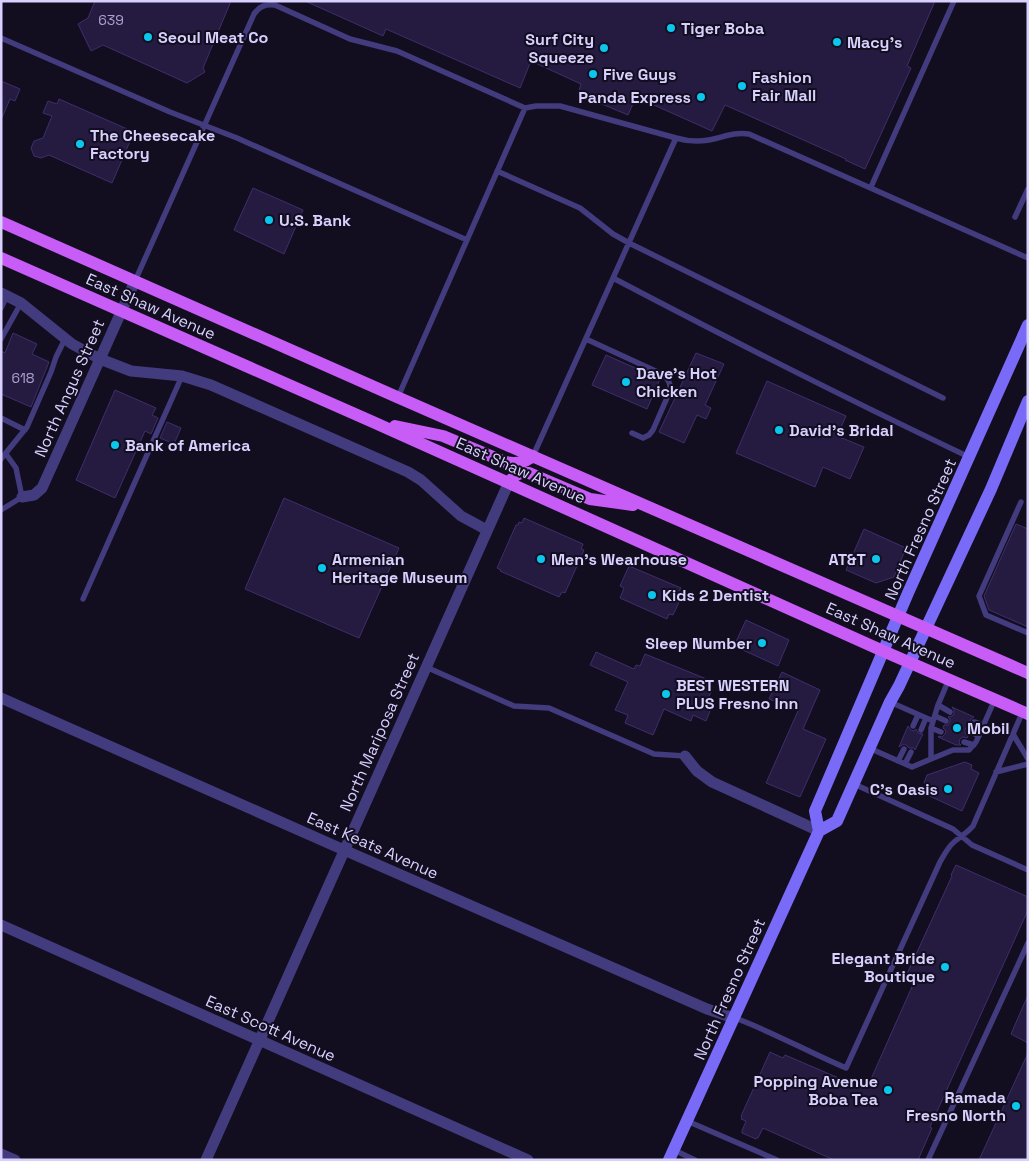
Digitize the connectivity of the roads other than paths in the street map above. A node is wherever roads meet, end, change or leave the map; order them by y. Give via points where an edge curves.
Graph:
1 (954, 1) edge
2 (1, 38) edge
3 (525, 108) junction
4 (204, 125) junction
5 (676, 138) junction
6 (497, 172) junction
7 (871, 187) junction
8 (1028, 189) edge
9 (1015, 217) dead end
10 (1, 222) edge
11 (467, 240) junction
12 (629, 243) junction
13 (1, 258) edge
14 (1028, 258) edge
15 (613, 278) junction
16 (135, 281) junction
17 (4, 294) edge
18 (21, 303) junction
19 (1, 308) edge
20 (121, 311) junction
21 (1028, 325) edge
22 (65, 338) junction
23 (1, 339) edge
24 (586, 339) junction
25 (100, 359) junction
26 (182, 376) junction
27 (398, 397) junction
28 (944, 398) dead end
29 (1028, 402) edge
30 (1, 418) edge
31 (373, 422) junction
32 (25, 430) junction
33 (632, 433) dead end
34 (533, 456) junction
35 (969, 456) junction
36 (3, 457) edge
37 (509, 482) junction
38 (22, 497) junction
39 (1020, 502) dead end
40 (648, 507) junction
41 (1, 510) edge
42 (488, 530) junction
43 (83, 599) dead end
44 (899, 616) junction
45 (926, 629) junction
46 (1028, 633) edge
47 (884, 651) junction
48 (910, 662) junction
49 (426, 666) junction
50 (1028, 673) edge
51 (949, 679) junction
52 (1, 698) edge
53 (995, 699) junction
54 (890, 702) junction
55 (938, 705) junction
56 (950, 712) dead end
57 (1025, 713) edge
58 (918, 715) junction
59 (926, 718) junction
60 (934, 718) junction
61 (946, 721) dead end
62 (974, 722) dead end
63 (913, 726) dead end
64 (984, 726) junction
65 (931, 728) junction
66 (921, 730) dead end
67 (969, 731) dead end
68 (941, 732) dead end
69 (1013, 734) junction
70 (980, 736) junction
71 (964, 742) dead end
72 (974, 745) junction
73 (869, 748) junction
74 (904, 749) dead end
75 (911, 752) dead end
76 (685, 756) joint
77 (931, 759) junction
78 (1028, 760) edge
79 (898, 761) junction
80 (906, 764) junction
81 (1028, 764) edge
82 (996, 772) junction
83 (854, 784) junction
84 (818, 831) junction
85 (962, 837) junction
86 (344, 850) junction
87 (1028, 870) edge
88 (1, 925) edge
89 (1028, 943) edge
90 (734, 1018) junction
91 (259, 1040) junction
92 (687, 1120) junction
93 (1, 1154) edge
94 (672, 1155) edge
95 (15, 1160) edge
96 (206, 1160) edge
97 (528, 1160) edge
98 (695, 1160) edge
99 (777, 1160) edge
100 (928, 1160) edge

1 - 7 lane
2 - 4 lane
3 - 4 lane via 396,51 350,39 275,5 268,5 254,14
3 - 5 lane via 560,106
3 - 6 lane
4 - 11 lane
4 - 16 lane
5 - 7 lane via 700,141 736,133 749,134
5 - 12 lane
6 - 11 lane
6 - 12 lane via 580,208
7 - 14 lane
8 - 9 lane
10 - 16 main road, East Shaw Avenue
11 - 27 lane
12 - 15 lane
12 - 28 lane
13 - 20 main road, East Shaw Avenue
15 - 24 lane
15 - 35 lane via 755,352
16 - 20 street, North Angus Street
16 - 27 main road, East Shaw Avenue
17 - 18 street
17 - 19 lane
18 - 22 street
18 - 23 lane
20 - 25 street, North Angus Street
20 - 31 main road, East Shaw Avenue
21 - 35 main road, North Fresno Street
22 - 25 street
22 - 32 lane
24 - 33 lane via 668,378 670,391 653,430 643,438
24 - 34 lane
25 - 26 street via 131,371
25 - 38 street, North Angus Street via 42,488 34,495
26 - 42 street via 211,385 408,472 460,516
26 - 43 lane
27 - 34 main road, East Shaw Avenue
29 - 45 main road
30 - 32 lane
31 - 34 main road via 444,436 505,462 522,463
31 - 37 main road, East Shaw Avenue
32 - 36 lane
34 - 40 main road, East Shaw Avenue
35 - 44 main road, North Fresno Street
36 - 38 lane via 16,468
37 - 40 main road via 520,472 528,473 590,499
37 - 42 street, North Mariposa Street
37 - 47 main road, East Shaw Avenue
38 - 41 lane
39 - 46 lane via 979,596 986,615
40 - 44 main road, East Shaw Avenue
42 - 49 street, North Mariposa Street
44 - 45 main road, East Shaw Avenue
44 - 47 main road, North Fresno Street
45 - 48 main road
45 - 50 main road, East Shaw Avenue
47 - 48 main road, East Shaw Avenue
47 - 84 main road, North Fresno Street via 815,810
48 - 51 main road, East Shaw Avenue
48 - 54 main road
49 - 76 lane via 514,706 549,708 654,754
49 - 86 street, North Mariposa Street
51 - 53 main road, East Shaw Avenue
51 - 55 lane
52 - 86 street, East Keats Avenue
53 - 57 main road, East Shaw Avenue
53 - 64 lane
54 - 58 lane
54 - 73 main road
55 - 56 lane
55 - 60 lane
57 - 69 lane
58 - 59 lane
58 - 63 lane
59 - 60 lane
59 - 66 lane
60 - 61 lane
60 - 65 lane
62 - 64 lane
64 - 70 lane
65 - 68 lane
65 - 77 lane
67 - 70 lane
69 - 78 lane
69 - 82 lane
70 - 72 lane
71 - 72 lane
72 - 77 lane via 969,750 953,750
73 - 79 lane
73 - 83 main road
74 - 79 lane
75 - 80 lane
76 - 84 street via 712,782
77 - 80 lane via 912,767
79 - 80 lane
81 - 82 lane
82 - 85 lane via 973,826
83 - 84 main road via 837,821
83 - 85 lane via 953,829
84 - 90 main road, North Fresno Street
85 - 87 lane via 972,846
85 - 90 lane via 954,842 940,862 846,1068 759,1026
86 - 90 street, East Keats Avenue
86 - 91 street, North Mariposa Street
88 - 91 street, East Scott Avenue
89 - 100 lane
90 - 92 main road, North Fresno Street
91 - 96 street, North Mariposa Street
91 - 97 street, East Scott Avenue
92 - 94 main road, North Fresno Street
92 - 99 lane
93 - 95 street
94 - 98 lane

